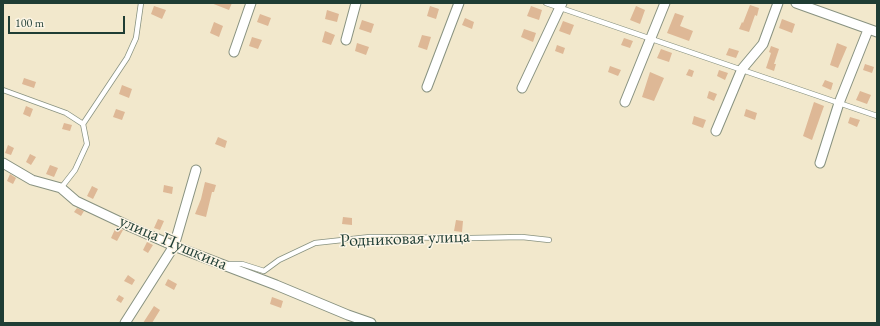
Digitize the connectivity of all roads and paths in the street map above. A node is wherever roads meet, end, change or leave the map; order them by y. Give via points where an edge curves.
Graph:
1 (141, 3) edge
2 (251, 3) edge
3 (356, 3) edge
4 (459, 3) edge
5 (546, 3) edge
6 (665, 3) edge
7 (778, 3) edge
8 (796, 3) edge
9 (561, 5) edge
10 (872, 31) edge
11 (652, 39) junction
12 (346, 40) dead end
13 (234, 52) dead end
14 (742, 70) junction
15 (427, 87) dead end
16 (522, 88) dead end
17 (3, 90) edge
18 (625, 102) dead end
19 (839, 104) junction
20 (877, 116) edge
21 (83, 124) junction
22 (716, 130) dead end
23 (3, 163) edge
24 (820, 163) dead end
25 (196, 170) dead end
26 (61, 188) junction
27 (549, 240) dead end
28 (174, 246) junction
29 (222, 264) junction
30 (125, 323) edge
31 (371, 323) edge

1 - 21 lane via 136,38 127,58
2 - 13 street
3 - 12 street
4 - 15 street
5 - 9 lane
6 - 11 street
7 - 14 street via 763,44
8 - 10 street
9 - 11 lane
9 - 16 street
10 - 19 street
11 - 14 lane
11 - 18 street
14 - 19 lane
14 - 22 street
17 - 21 lane via 66,113
19 - 20 lane
19 - 24 street
21 - 26 lane via 87,144 75,170
23 - 26 street, улица Пушкина via 32,180
25 - 28 street
26 - 28 street, улица Пушкина via 76,201
27 - 29 lane, Родниковая улица via 522,237 370,237 315,243 279,260 264,271 242,264
28 - 29 street, улица Пушкина
28 - 30 street
29 - 31 street, улица Пушкина

